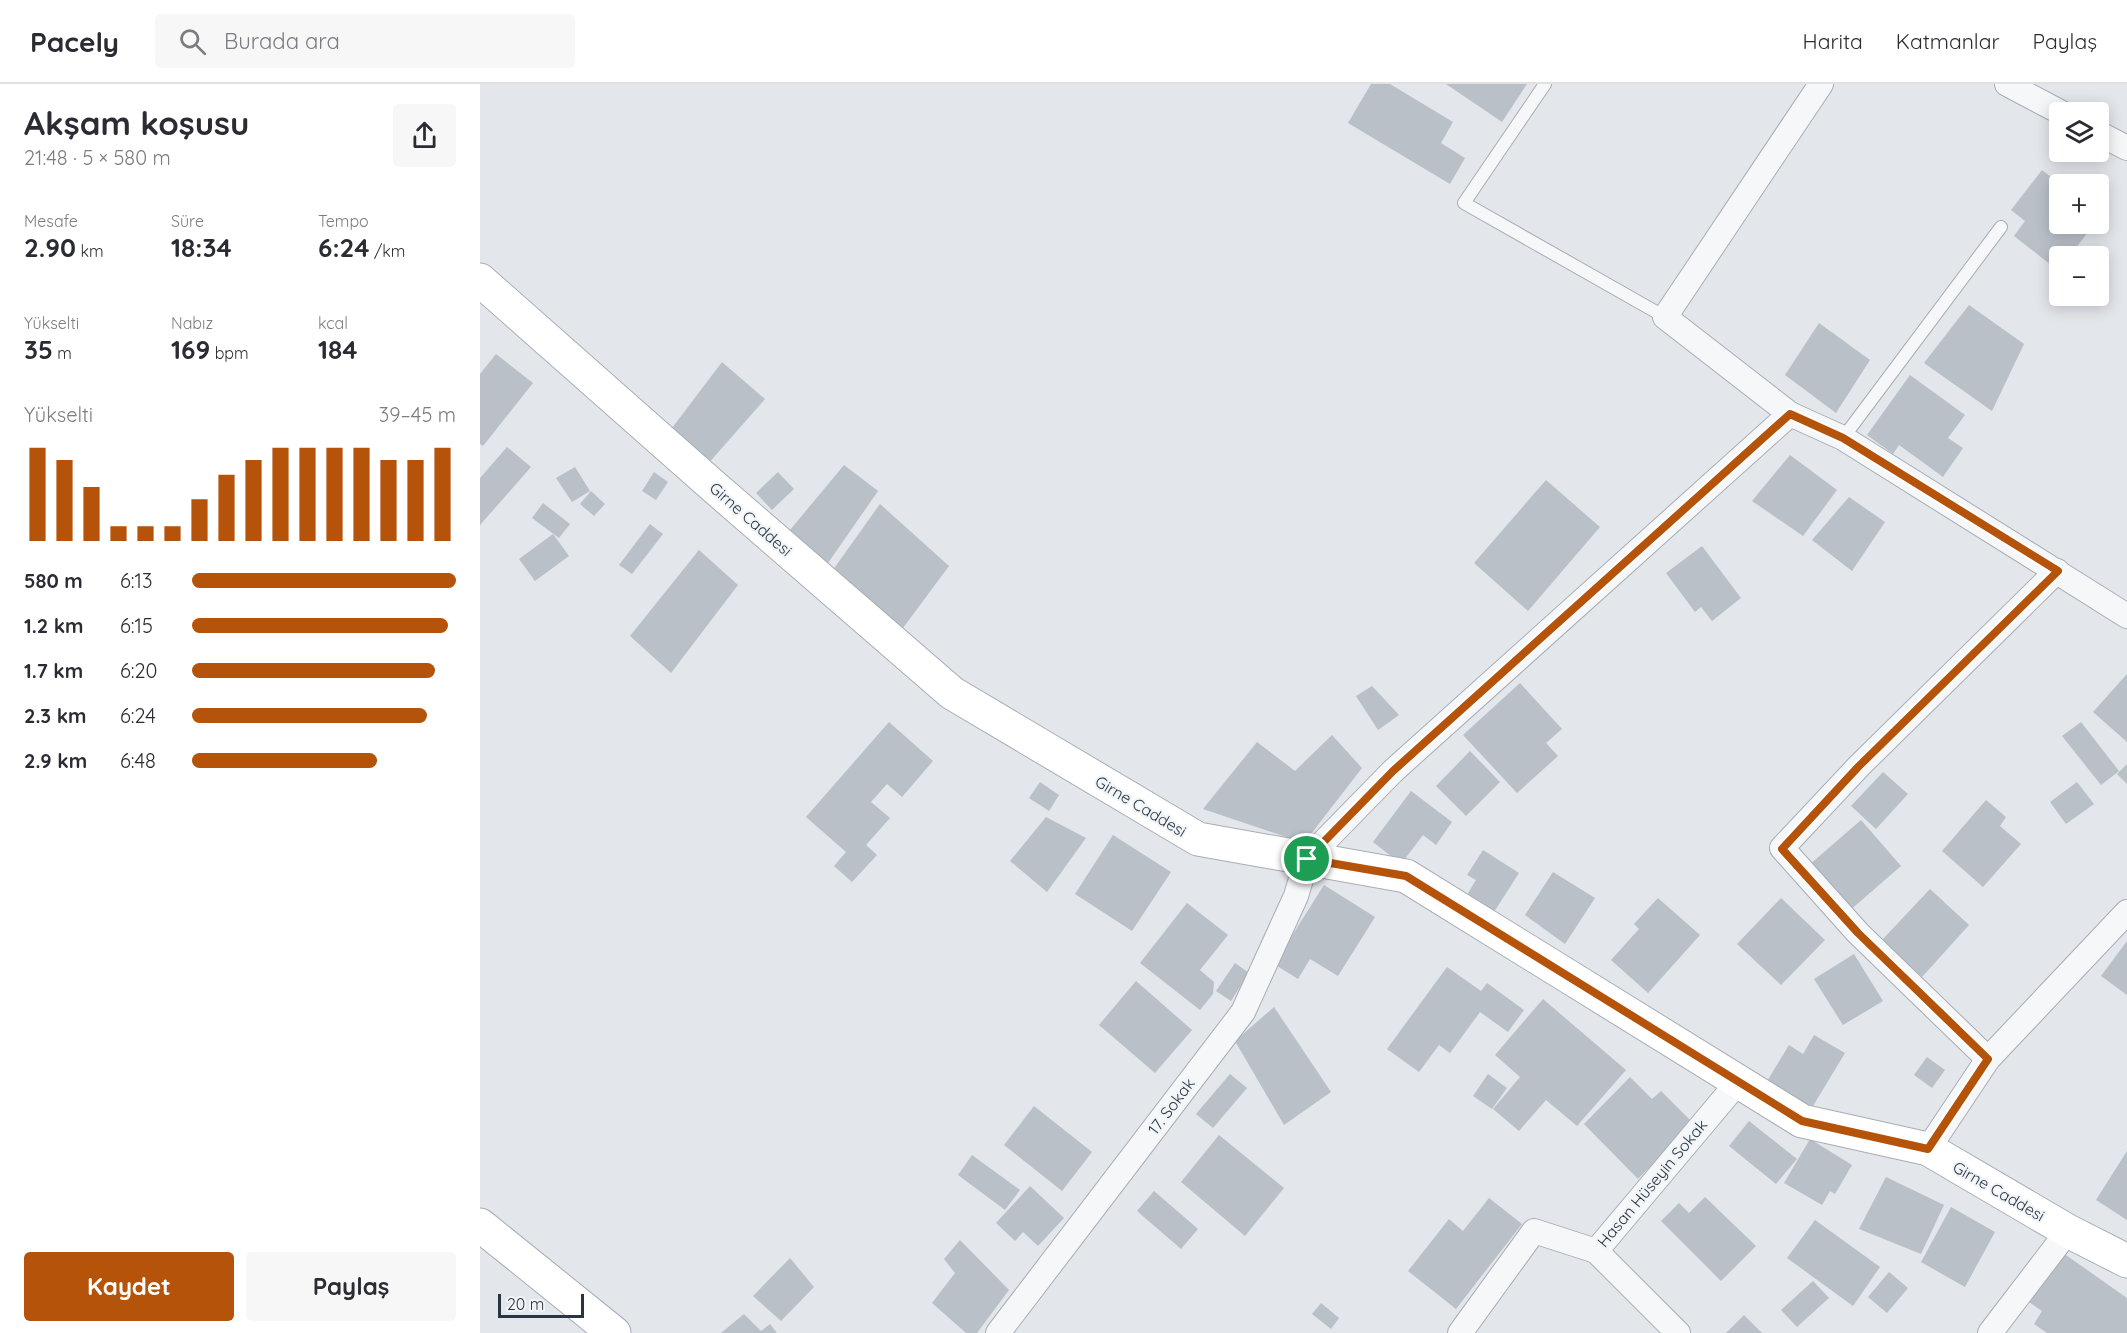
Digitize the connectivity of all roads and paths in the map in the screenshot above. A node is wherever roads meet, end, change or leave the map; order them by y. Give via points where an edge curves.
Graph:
1 (1545, 84) edge
2 (1821, 84) edge
3 (2007, 84) edge
4 (2049, 106) edge
5 (2109, 139) edge
6 (2127, 148) edge
7 (2001, 227) dead end
8 (480, 280) edge
9 (1665, 317) junction
10 (1790, 414) junction
11 (1843, 438) junction
12 (2058, 571) junction
13 (2127, 616) edge
14 (1307, 859) junction
15 (2127, 912) edge
16 (1988, 1059) junction
17 (1739, 1081) junction
18 (1928, 1149) junction
19 (480, 1225) edge
20 (2068, 1232) junction
21 (1596, 1251) junction
22 (2127, 1261) edge
23 (1000, 1332) edge
24 (614, 1333) edge
25 (1460, 1333) edge
26 (1678, 1333) edge
27 (1990, 1333) edge

1 - 9 lane via 1464,203
2 - 9 street
3 - 4 street
5 - 6 street
7 - 11 lane
8 - 14 street, Girne Caddesi via 952,693 1198,839
9 - 10 street
10 - 11 street
10 - 14 street via 1393,771
11 - 12 street
12 - 13 street
12 - 16 street via 1859,766 1782,849 1858,933
14 - 17 street, Girne Caddesi via 1406,876
14 - 23 street, 17. Sokak via 1296,896 1243,1012
15 - 16 street
16 - 18 street
17 - 18 street, Girne Caddesi via 1802,1121
17 - 21 street, Hasan Hüseyin Sokak
18 - 20 street, Girne Caddesi
19 - 24 street
20 - 22 street, Girne Caddesi
20 - 27 street
21 - 25 street, Hasan Hüseyin Sokak via 1534,1231
21 - 26 street

